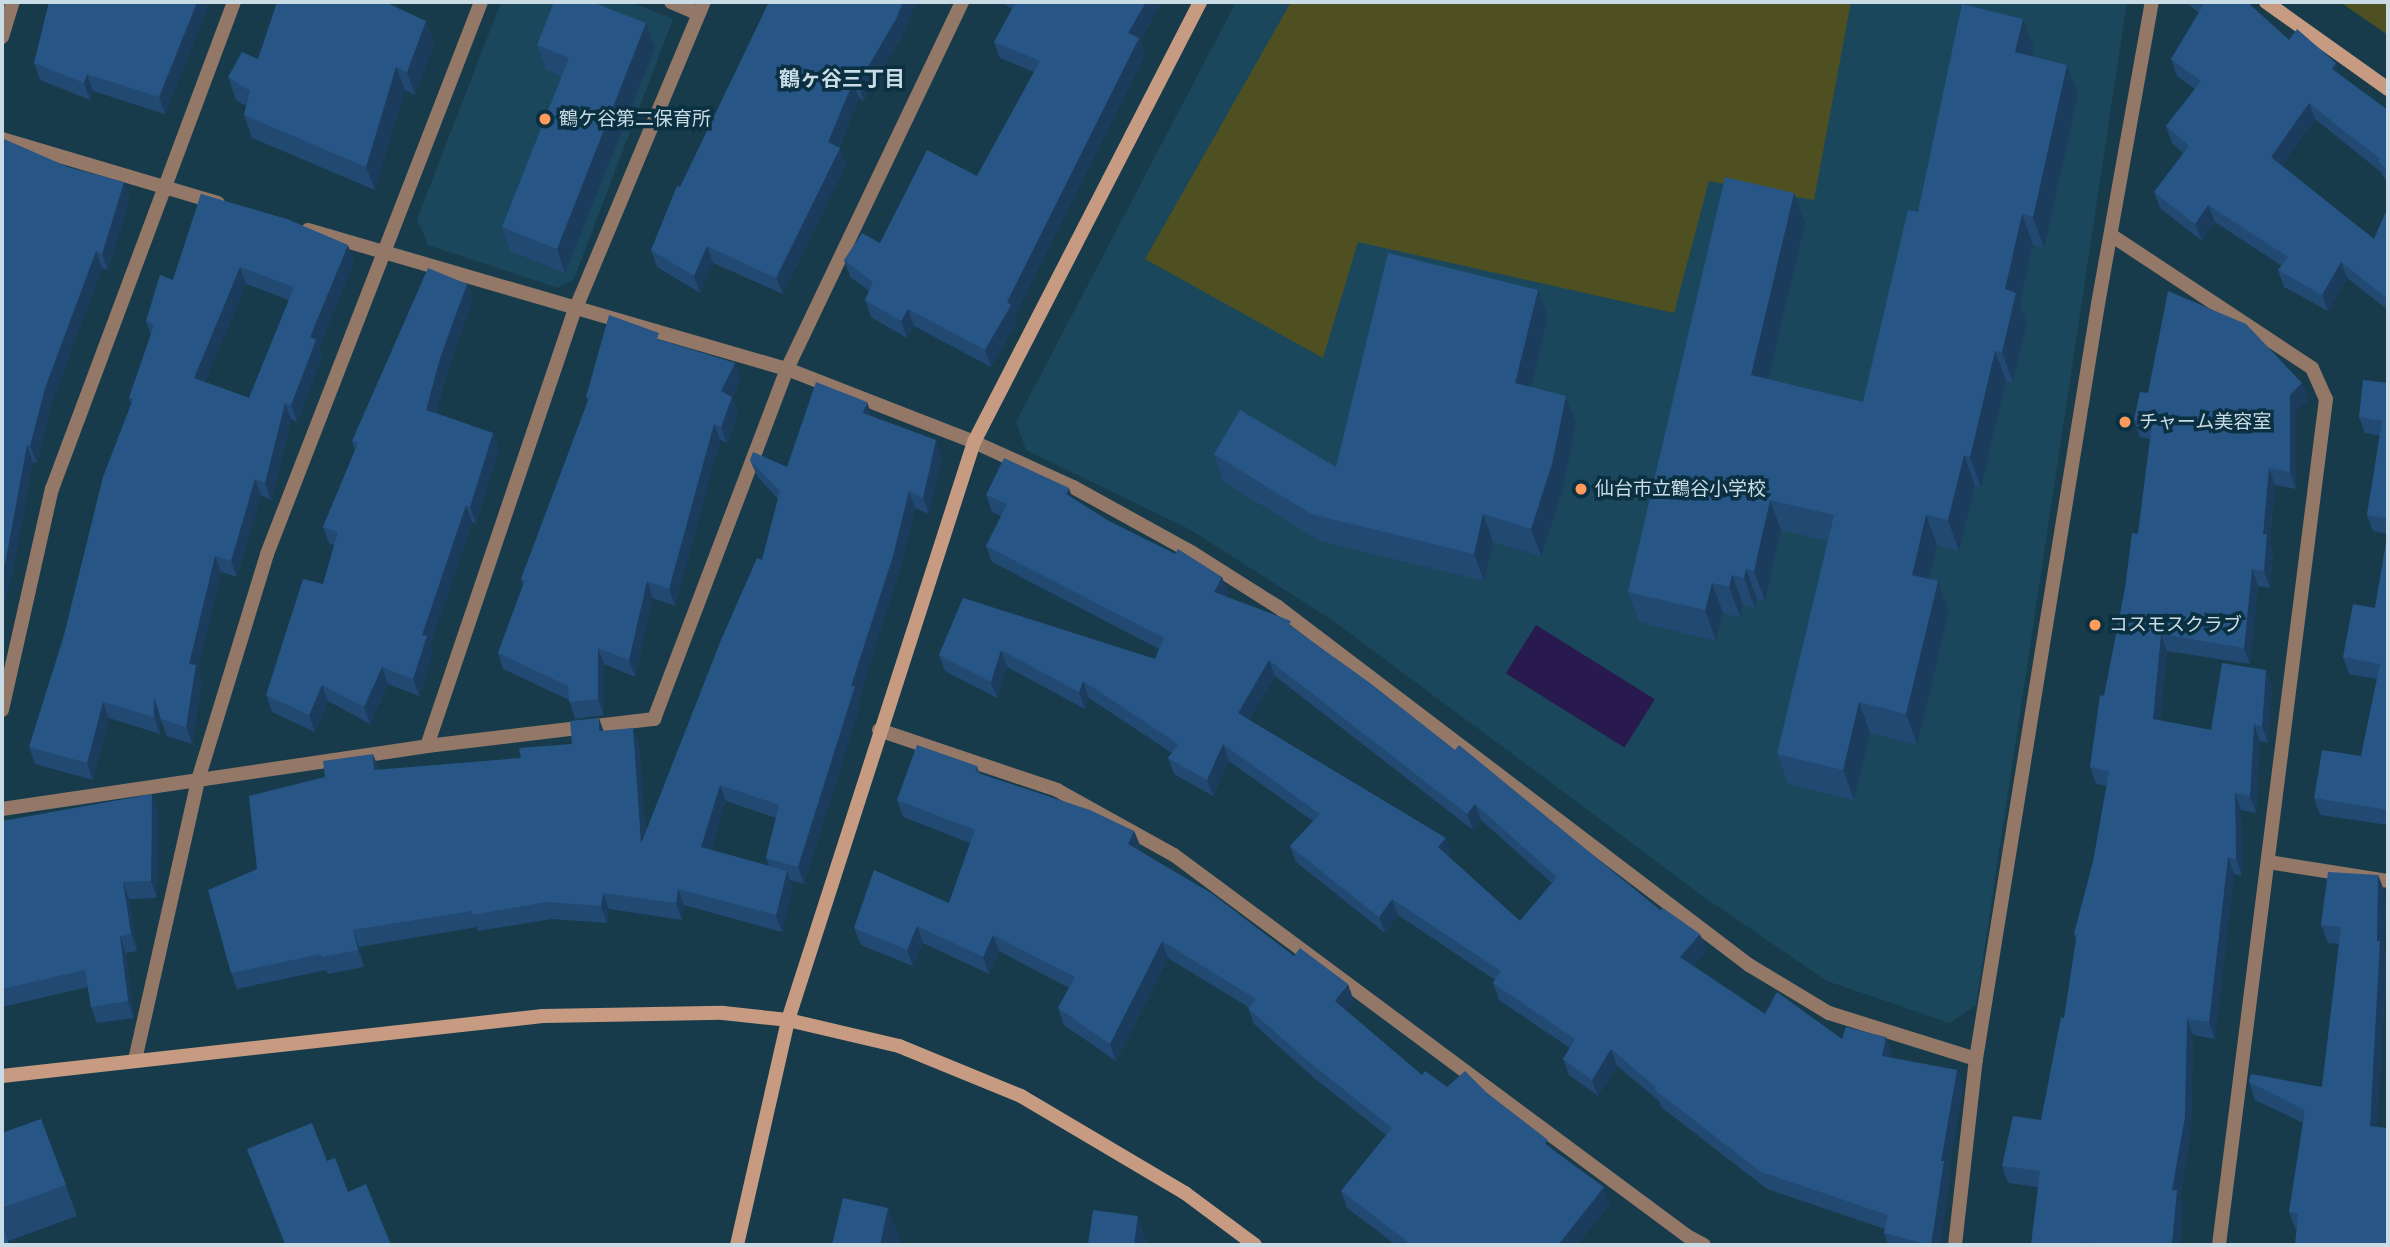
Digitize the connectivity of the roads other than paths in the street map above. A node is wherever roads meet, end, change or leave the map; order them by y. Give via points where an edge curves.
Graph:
1 (13, 2) edge
2 (234, 2) edge
3 (481, 2) edge
4 (671, 2) edge
5 (962, 2) edge
6 (1200, 2) edge
7 (2152, 2) edge
8 (2266, 2) edge
9 (701, 8) edge
10 (2, 37) edge
11 (2388, 89) edge
12 (2, 139) edge
13 (164, 187) junction
14 (228, 206) edge
15 (292, 226) edge
16 (2111, 235) junction
17 (381, 252) junction
18 (575, 310) junction
19 (787, 369) junction
20 (974, 442) junction
21 (2, 710) edge
22 (879, 730) junction
23 (427, 746) junction
24 (198, 780) junction
25 (2, 809) edge
26 (2268, 862) junction
27 (2388, 881) edge
28 (788, 1020) junction
29 (1976, 1059) junction
30 (135, 1060) junction
31 (2, 1076) edge
32 (737, 1245) edge
33 (1255, 1245) edge
34 (1704, 1245) edge
35 (1955, 1245) edge
36 (2219, 1245) edge

1 - 10 street
2 - 13 street
3 - 17 street
4 - 9 street
5 - 19 street
6 - 20 street
7 - 16 street
8 - 11 street
9 - 18 street
12 - 13 street
13 - 14 street
13 - 21 street via 52,489
15 - 17 street
16 - 26 street via 2312,368 2326,399
16 - 29 street
17 - 18 street
17 - 24 street via 267,554
18 - 19 street
18 - 23 street
19 - 20 street
19 - 23 street via 654,719
20 - 22 street
20 - 29 street via 1073,487 1191,552 1278,607 1749,965 1829,1013
22 - 28 street
22 - 34 street via 1057,790 1174,855
23 - 24 street
24 - 25 street
24 - 30 street
26 - 27 street
26 - 36 street
28 - 30 street via 723,1013 543,1016
28 - 32 street
28 - 33 street via 899,1046 1021,1096 1185,1193
29 - 35 street
30 - 31 street

